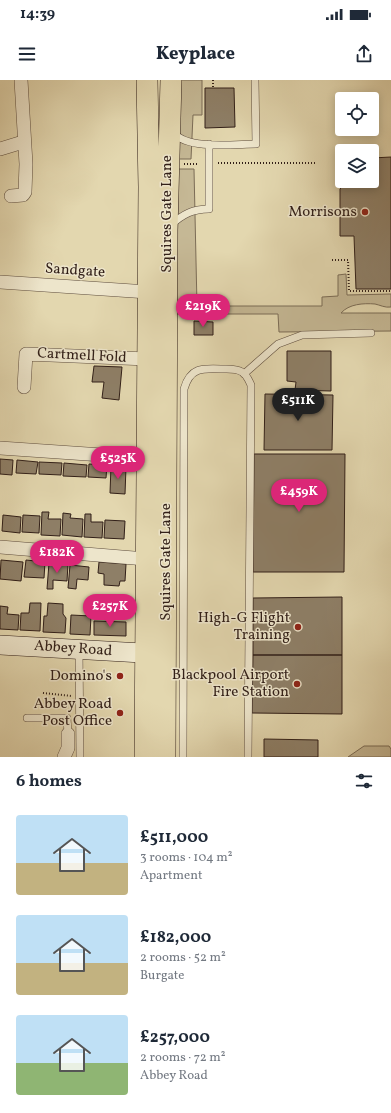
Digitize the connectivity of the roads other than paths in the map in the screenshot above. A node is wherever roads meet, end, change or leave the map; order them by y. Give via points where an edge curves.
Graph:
1 (20, 80) edge
2 (147, 80) edge
3 (158, 80) edge
4 (171, 80) edge
5 (255, 80) edge
6 (169, 124) junction
7 (24, 142) junction
8 (209, 144) junction
9 (0, 149) edge
10 (150, 187) junction
11 (11, 196) dead end
12 (167, 230) junction
13 (0, 282) edge
14 (148, 292) junction
15 (371, 333) dead end
16 (147, 359) junction
17 (244, 374) junction
18 (24, 387) dead end
19 (0, 448) edge
20 (146, 458) junction
21 (0, 547) edge
22 (146, 559) junction
23 (0, 645) edge
24 (79, 649) junction
25 (156, 654) junction
26 (27, 718) dead end
27 (68, 734) joint
28 (64, 757) edge
29 (80, 757) edge
30 (145, 757) edge
31 (165, 757) edge
32 (183, 757) edge
33 (248, 757) edge

1 - 7 street
2 - 10 main road, Squires Gate Lane
3 - 10 main road
4 - 6 main road, Squires Gate Lane
5 - 8 lane via 256,144
6 - 8 lane via 175,134 183,140
6 - 12 main road, Squires Gate Lane
7 - 9 street
7 - 11 street via 25,192 23,195
8 - 12 lane via 209,209 182,215
10 - 14 main road, Squires Gate Lane
12 - 25 main road, Squires Gate Lane
13 - 14 street, Sandgate
14 - 16 main road, Squires Gate Lane
15 - 17 lane via 302,335 278,344
16 - 18 street, Cartmell Fold via 26,354
16 - 20 main road, Squires Gate Lane
17 - 32 lane via 235,369 203,368 195,371 187,379 184,389
17 - 33 lane via 251,385
19 - 20 street
20 - 22 main road, Squires Gate Lane
21 - 22 street
22 - 25 main road, Squires Gate Lane
23 - 24 street, Abbey Road
24 - 25 street, Abbey Road
24 - 29 lane
25 - 30 main road, Squires Gate Lane
25 - 31 main road, Squires Gate Lane
26 - 27 lane via 67,718
27 - 28 street via 68,748

